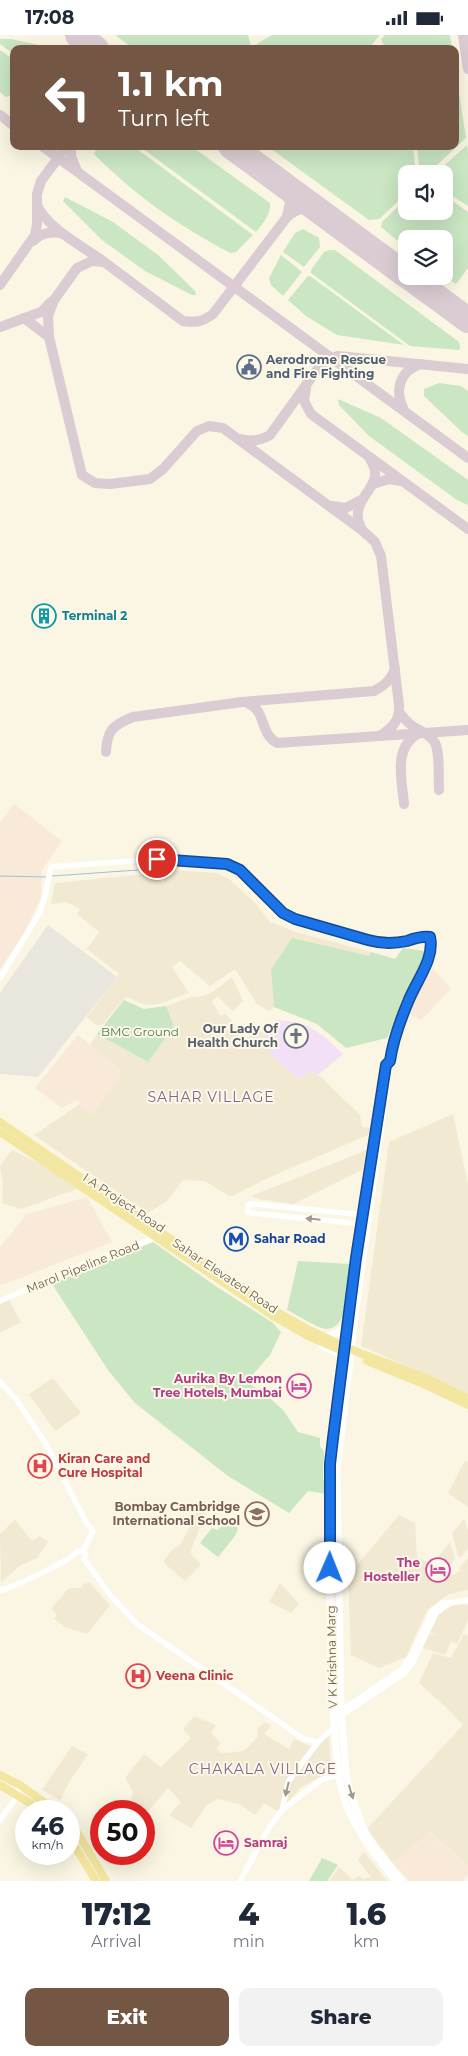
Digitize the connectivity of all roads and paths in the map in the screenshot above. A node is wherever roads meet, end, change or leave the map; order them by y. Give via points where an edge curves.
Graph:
1 (0, 978) edge
2 (0, 1118) edge
3 (0, 1122) edge
4 (0, 1131) edge
5 (18, 1133) junction
6 (0, 1135) edge
7 (366, 1215) junction
8 (365, 1225) junction
9 (165, 1231) junction
10 (155, 1239) junction
11 (0, 1301) edge
12 (348, 1324) junction
13 (328, 1336) junction
14 (349, 1344) junction
15 (332, 1351) junction
16 (347, 1357) junction
17 (342, 1365) junction
18 (0, 1382) edge
19 (468, 1398) edge
20 (468, 1405) edge
21 (334, 1466) junction
22 (79, 1557) junction
23 (0, 1593) edge
24 (468, 1600) edge
25 (333, 1714) junction
26 (341, 1717) junction
27 (334, 1726) junction
28 (318, 1742) junction
29 (343, 1774) junction
30 (0, 1775) edge
31 (0, 1785) edge
32 (20, 1785) junction
33 (18, 1795) junction
34 (26, 1800) edge
35 (41, 1800) edge
36 (282, 1811) junction
37 (0, 1820) edge
38 (80, 1835) edge
39 (80, 1855) edge
40 (96, 1881) edge
41 (106, 1881) edge
42 (240, 1881) edge
43 (396, 1881) edge
44 (402, 1881) edge

1 - 7 street, V K Krishna Marg via 40,912 51,867 157,859 227,864 240,870 283,913 295,919 380,944 430,937 430,956 397,1029
2 - 5 main road
2 - 9 main road, I A Project Road
3 - 5 main road, Sahar Elevated Road
4 - 20 main road, Sahar Elevated Road via 273,1316 308,1336
5 - 19 main road, Sahar Elevated Road via 276,1312 357,1352 424,1377
6 - 10 main road via 59,1171
7 - 8 street, V K Krishna Marg
8 -> 7 street via 252,1213 248,1212 248,1205
8 - 12 street, V K Krishna Marg
8 - 14 street, V K Krishna Marg
9 - 10 street, Marol Pipeline Road
9 - 13 main road, I A Project Road via 278,1310
10 - 11 street, Marol Pipeline Road via 88,1263
10 - 15 main road via 260,1312
12 - 13 main road
12 - 14 street, V K Krishna Marg
13 - 14 main road, I A Project Road
14 - 16 main road, V K Krishna Marg
15 - 16 main road
15 - 17 main road
16 - 17 main road, V K Krishna Marg
16 - 21 main road, V K Krishna Marg
17 - 21 main road, V K Krishna Marg
18 - 22 street via 46,1445 93,1531 83,1551 78,1551
21 - 25 main road, V K Krishna Marg via 330,1568
21 - 26 main road, V K Krishna Marg
22 - 23 street
22 - 28 street via 137,1623 304,1739
24 - 26 street via 450,1603 436,1613 407,1667
25 - 26 street
25 - 27 main road, V K Krishna Marg
26 - 27 street
26 - 29 main road, V K Krishna Marg
27 - 28 street
27 - 29 main road, V K Krishna Marg
28 -> 36 street via 288,1782
29 - 36 street via 321,1780
29 - 43 main road, V K Krishna Marg via 342,1794 356,1828
29 -> 44 main road, V K Krishna Marg via 363,1828
30 - 32 main road
31 - 33 main road
32 - 33 street
32 - 35 main road
33 - 34 main road
33 - 37 street
36 - 42 street via 270,1826
38 - 41 main road
39 - 40 main road

